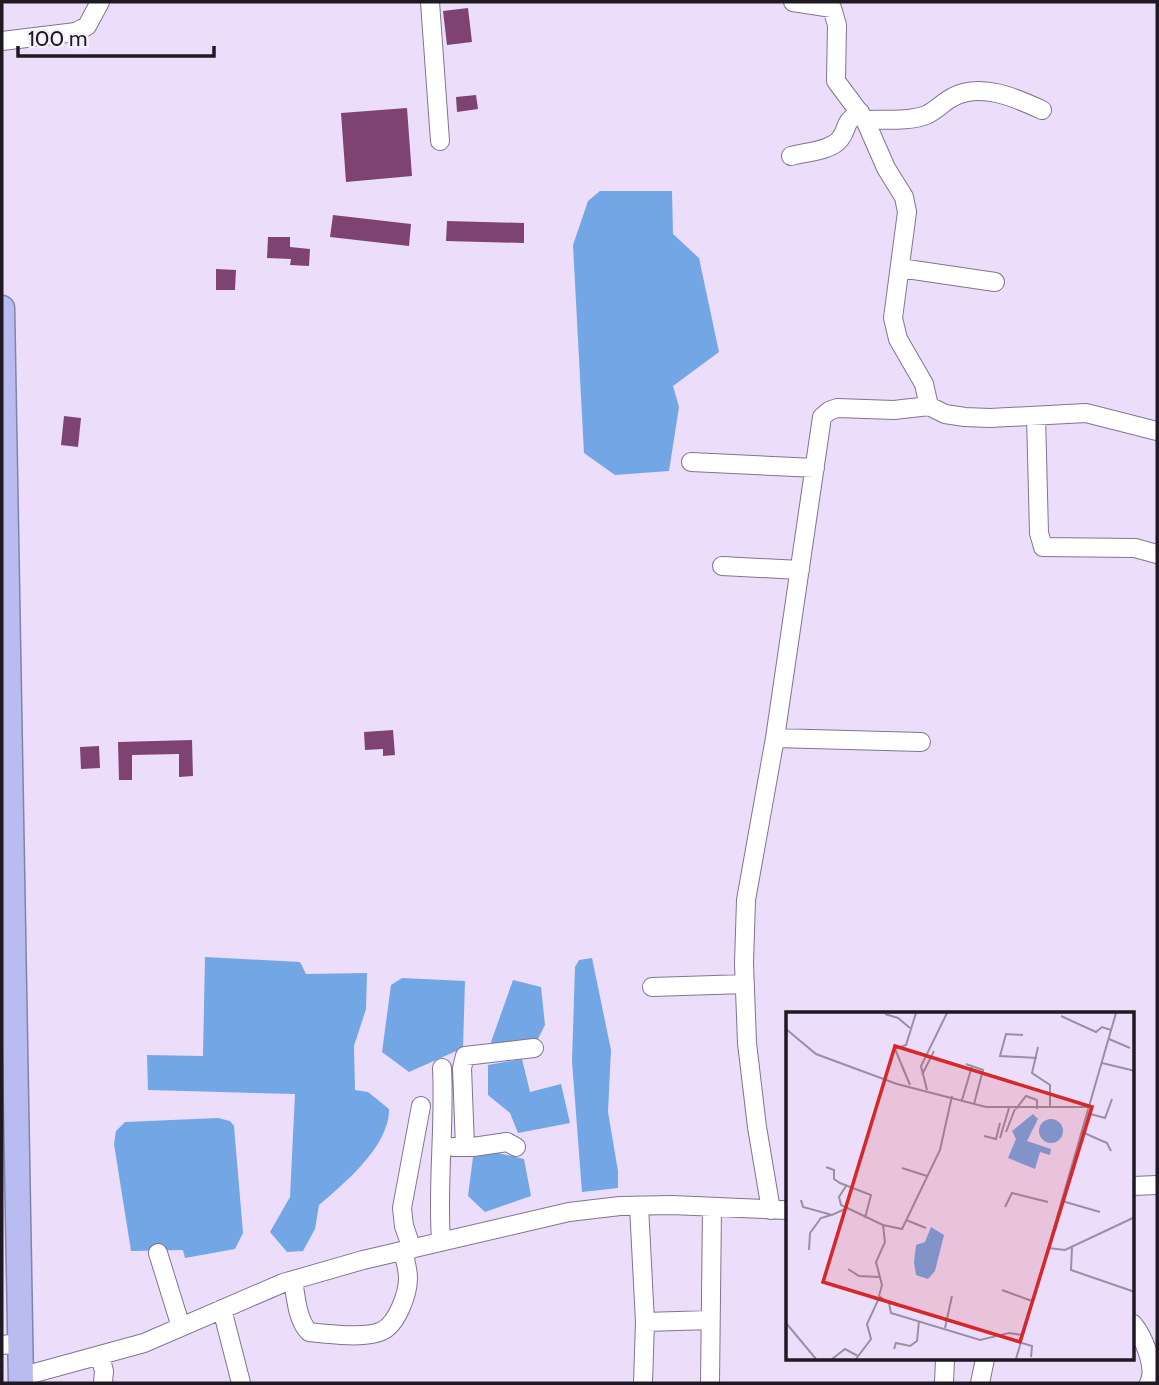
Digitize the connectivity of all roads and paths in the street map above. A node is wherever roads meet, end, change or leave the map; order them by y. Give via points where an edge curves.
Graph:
1 (100, 2) edge
2 (429, 2) edge
3 (793, 2) edge
4 (834, 5) edge
5 (2, 41) edge
6 (1042, 110) dead end
7 (863, 116) junction
8 (440, 141) dead end
9 (791, 156) dead end
10 (900, 268) junction
11 (995, 282) dead end
12 (2, 308) edge
13 (929, 406) junction
14 (1036, 416) junction
15 (1157, 431) edge
16 (691, 462) dead end
17 (816, 468) junction
18 (4, 552) edge
19 (1157, 554) edge
20 (722, 566) dead end
21 (800, 570) junction
22 (775, 738) junction
23 (921, 742) dead end
24 (745, 984) junction
25 (652, 987) dead end
26 (534, 1048) dead end
27 (442, 1068) dead end
28 (421, 1106) dead end
29 (443, 1147) junction
30 (465, 1147) junction
31 (516, 1147) dead end
32 (1157, 1185) edge
33 (1134, 1186) edge
34 (639, 1206) junction
35 (712, 1209) junction
36 (780, 1210) edge
37 (10, 1230) edge
38 (441, 1241) junction
39 (407, 1250) junction
40 (158, 1253) dead end
41 (293, 1280) junction
42 (222, 1309) junction
43 (710, 1320) junction
44 (645, 1322) junction
45 (1134, 1326) edge
46 (181, 1327) junction
47 (11, 1344) edge
48 (100, 1356) junction
49 (945, 1360) edge
50 (985, 1360) edge
51 (20, 1380) edge
52 (103, 1383) edge
53 (241, 1383) edge
54 (643, 1383) edge
55 (710, 1383) edge
56 (944, 1383) edge
57 (980, 1383) edge
58 (1149, 1383) edge

1 - 5 street via 87,26 76,32
2 - 8 street
3 - 4 street
4 - 7 street via 836,81
6 - 7 street via 995,92 975,91 951,98 927,115
7 - 9 street via 846,124 838,142
7 - 10 street via 904,197 907,212
10 - 11 street
10 - 13 street via 893,318
12 - 18 highway
13 - 14 street via 965,417
13 - 17 street via 829,411 822,417
14 - 15 street via 1086,413
14 - 19 street via 1043,547 1135,548
16 - 17 street
17 - 21 street
18 - 37 highway
20 - 21 street
21 - 22 street
22 - 23 street
22 - 24 street via 746,900
24 - 25 street
24 - 36 street via 757,1128
26 - 30 street via 465,1056
27 - 29 street
28 - 39 street via 402,1208
29 - 30 street
29 - 38 street
30 - 31 street via 507,1142
32 - 33 street
34 - 35 street
34 - 38 street via 569,1212
34 - 44 street
35 - 36 street
35 - 43 street
37 - 47 highway
38 - 39 street
39 - 41 street
39 - 41 street via 407,1292 392,1322 373,1334 309,1332 300,1317
40 - 46 street
41 - 42 street
42 - 46 street
42 - 53 street
43 - 44 street
43 - 55 street
44 - 54 street
45 - 58 street via 1147,1353
46 - 48 street
47 - 51 highway
48 - 51 street
48 - 52 street
49 - 56 street
50 - 57 street

